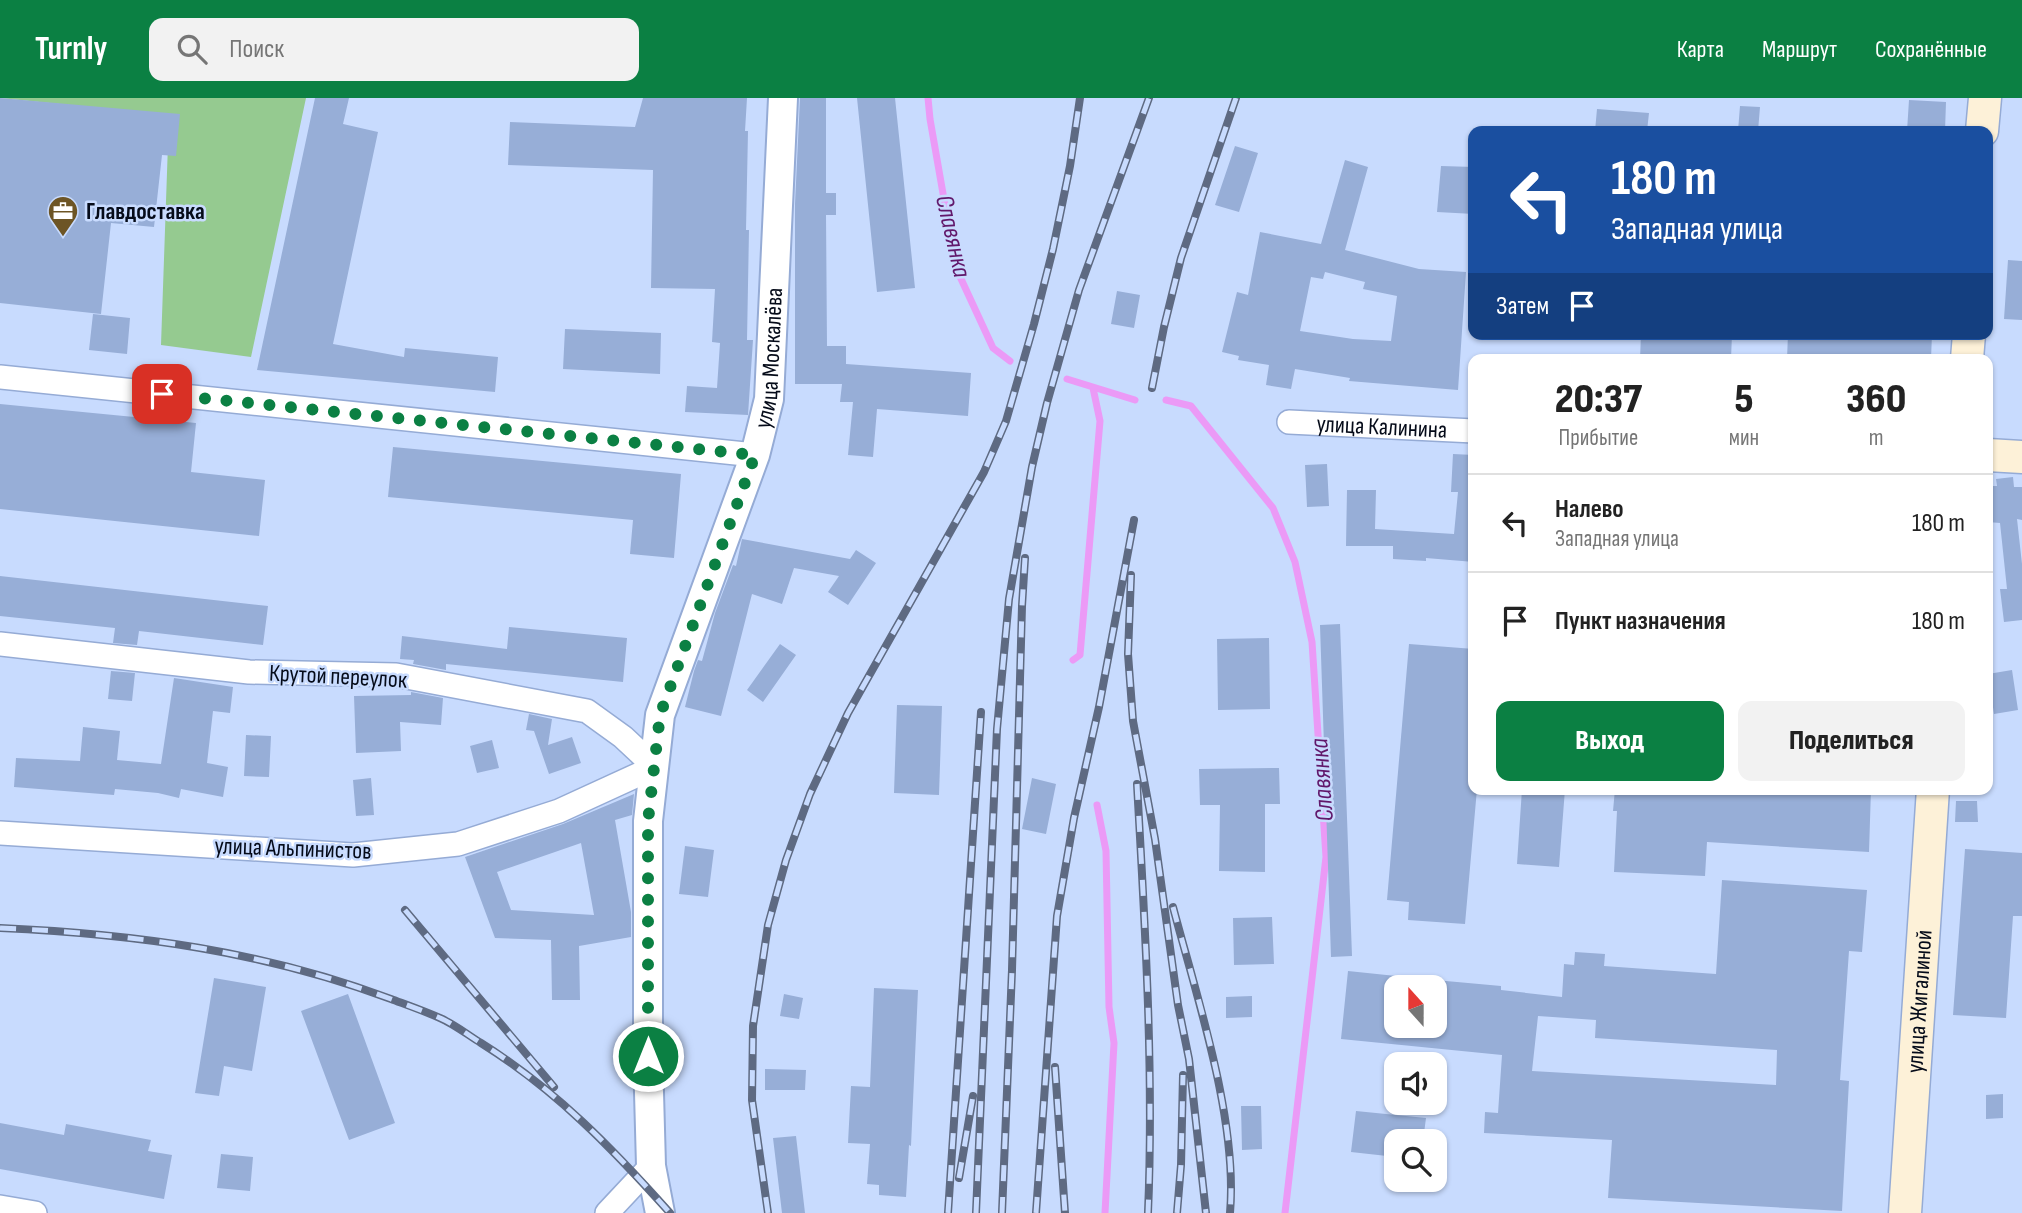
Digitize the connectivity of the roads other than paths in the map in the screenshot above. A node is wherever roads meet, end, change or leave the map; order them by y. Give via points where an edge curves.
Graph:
1 (783, 98) edge
2 (1984, 98) edge
3 (1982, 126) edge
4 (0, 377) edge
5 (1289, 422) dead end
6 (1468, 431) edge
7 (755, 455) junction
8 (1993, 455) edge
9 (2022, 457) edge
10 (0, 645) edge
11 (654, 767) junction
12 (1933, 795) edge
13 (0, 833) edge
14 (651, 1166) junction
15 (0, 1207) edge
16 (35, 1213) edge
17 (607, 1213) edge
18 (660, 1213) edge
19 (1905, 1213) edge

1 - 7 street, улица Москалёва via 769,400
2 - 3 main road
4 - 7 street
5 - 6 street, улица Калинина
7 - 11 street, улица Москалёва via 660,715
8 - 9 main road
10 - 11 street, Крутой переулок via 249,672 396,675 587,711
11 - 13 street, улица Альпинистов via 559,811 458,844 353,855
11 - 14 street, улица Москалёва via 648,821
12 - 19 main road, улица Жигалиной
14 - 17 street
14 - 18 street, улица Москалёва
15 - 16 street

